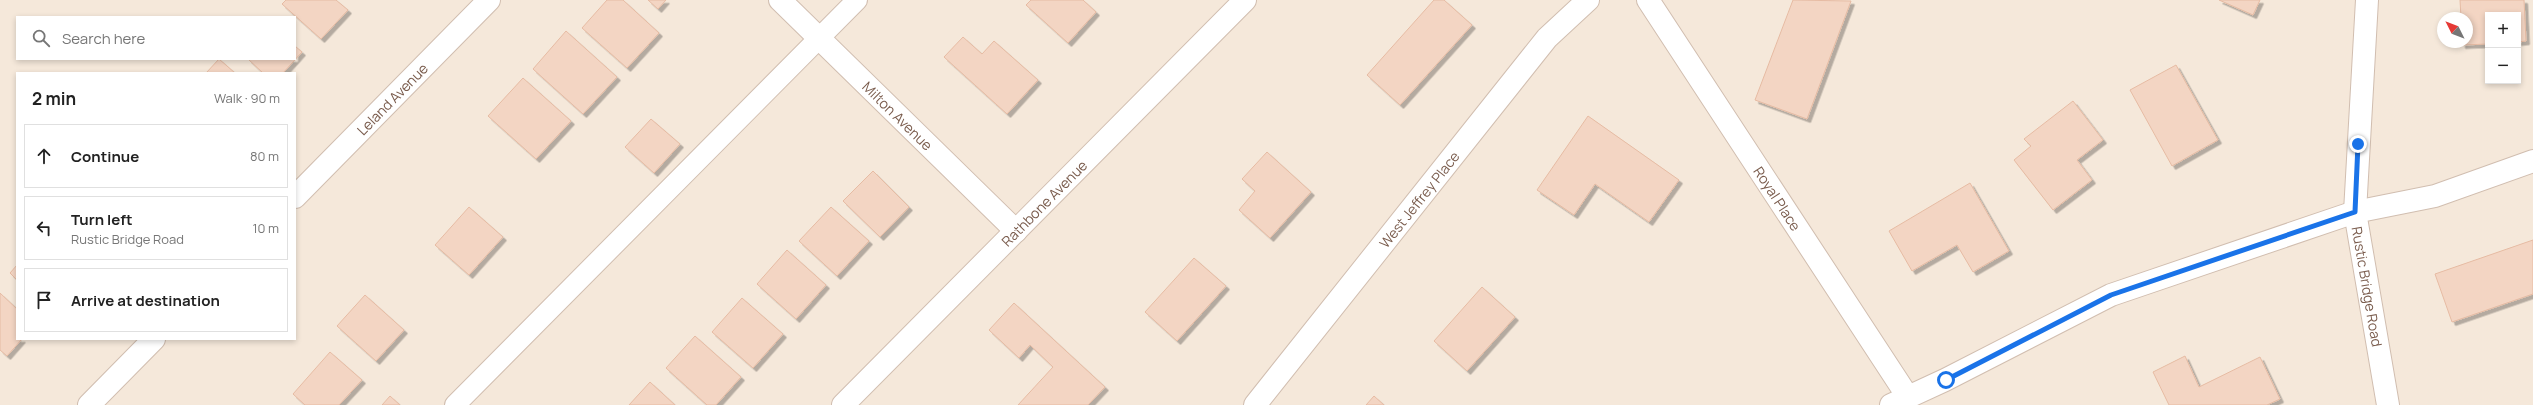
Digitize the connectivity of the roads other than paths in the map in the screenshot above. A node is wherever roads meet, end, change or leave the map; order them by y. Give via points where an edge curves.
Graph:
1 (489, 0) edge
2 (780, 0) edge
3 (857, 0) edge
4 (1245, 0) edge
5 (1588, 0) edge
6 (1648, 0) edge
7 (2366, 0) edge
8 (819, 38) junction
9 (2533, 161) edge
10 (296, 196) edge
11 (2355, 212) junction
12 (1016, 231) junction
13 (153, 340) edge
14 (1900, 401) edge
15 (89, 405) edge
16 (455, 405) edge
17 (843, 405) edge
18 (1255, 405) edge
19 (2388, 405) edge

1 - 10 street, Leland Avenue
2 - 8 street, Milton Avenue
3 - 8 lane
4 - 12 street, Rathbone Avenue
5 - 18 street, West Jeffrey Place via 1547,38
6 - 14 street, Royal Place
7 - 11 street, Rustic Bridge Road
8 - 12 street, Milton Avenue
8 - 16 lane
9 - 11 street via 2435,196
11 - 14 street via 2111,295
11 - 19 street, Rustic Bridge Road
12 - 17 street, Rathbone Avenue
13 - 15 street

